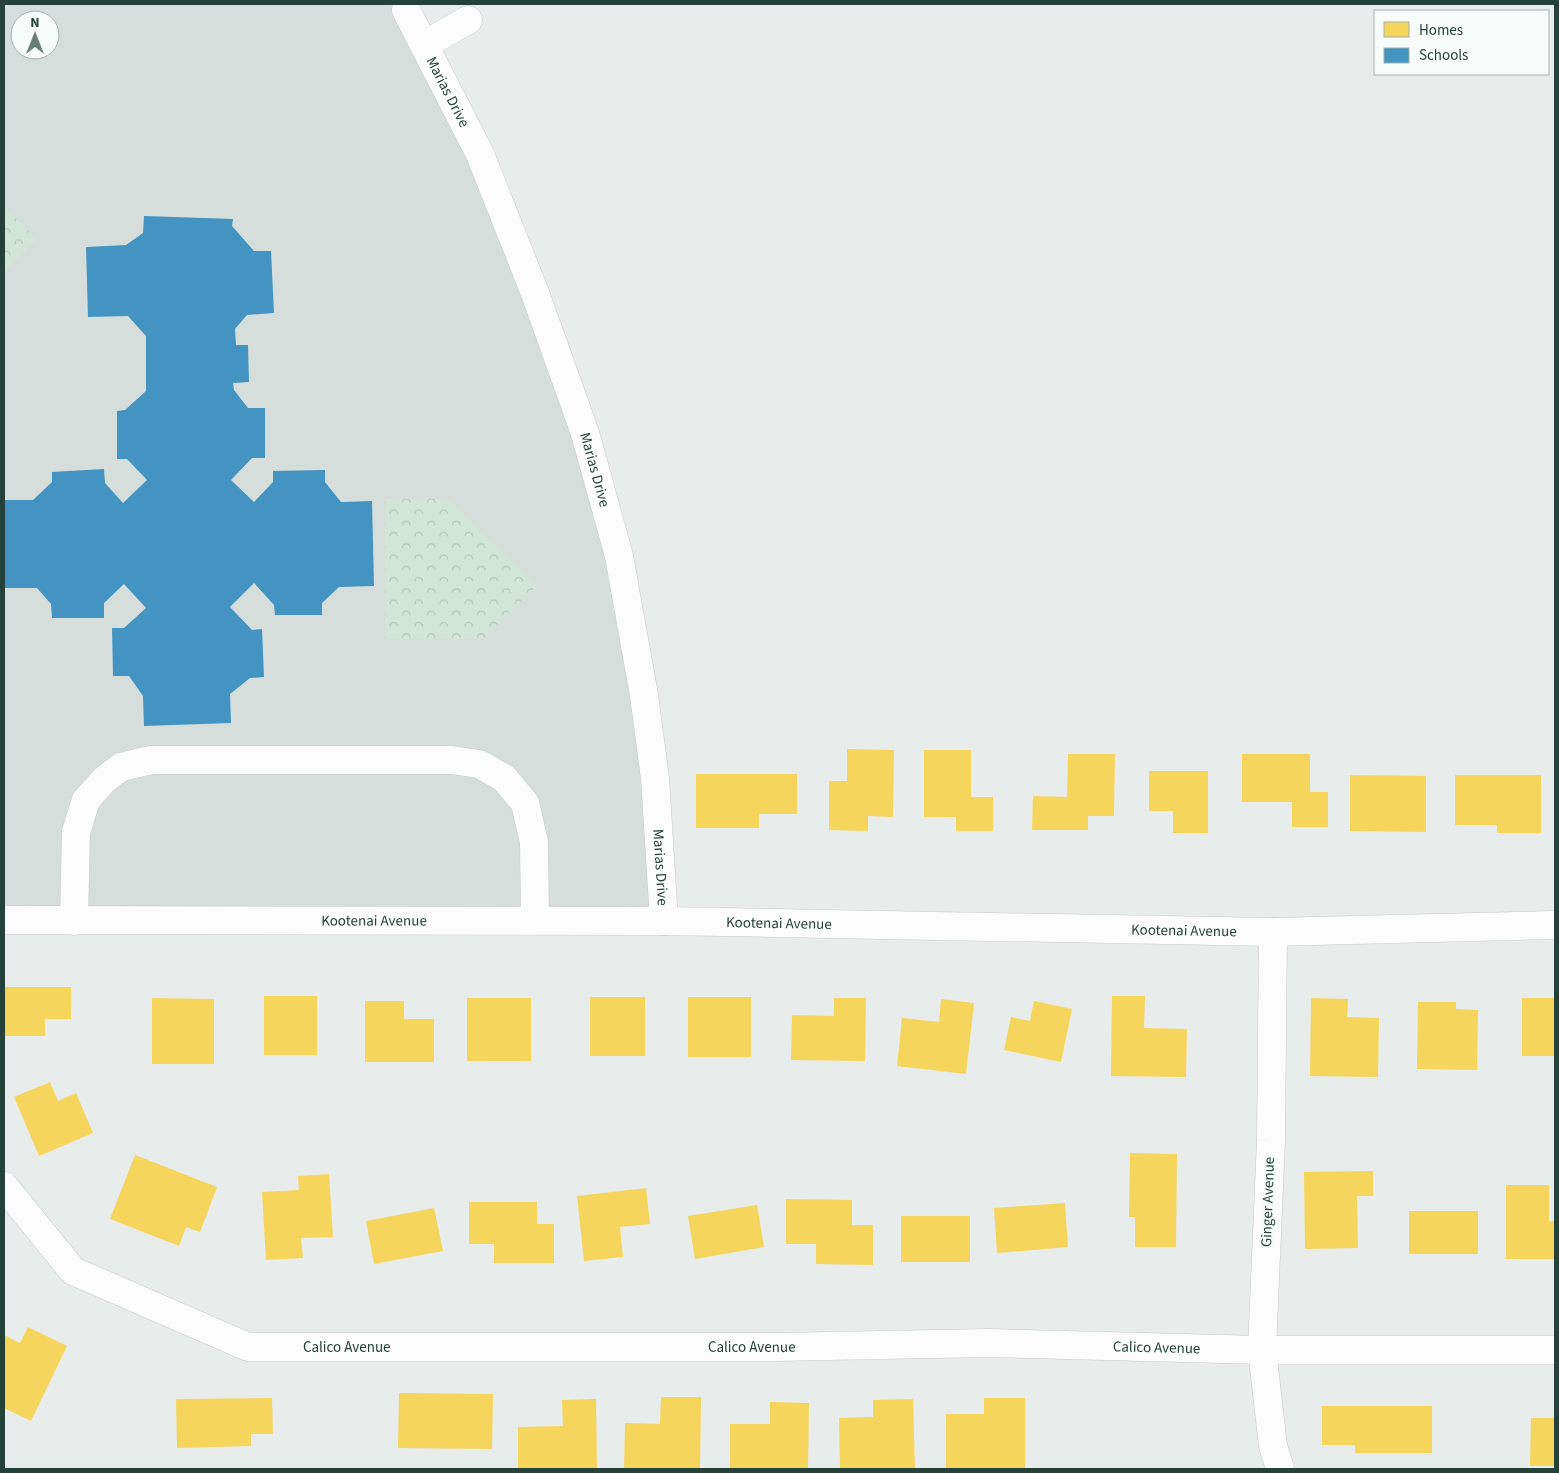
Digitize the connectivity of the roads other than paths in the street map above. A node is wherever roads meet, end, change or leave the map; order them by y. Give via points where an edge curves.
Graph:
1 (406, 10) dead end
2 (468, 20) dead end
3 (424, 45) junction
4 (4, 920) edge
5 (74, 920) junction
6 (534, 920) junction
7 (664, 920) junction
8 (1555, 925) edge
9 (1273, 932) junction
10 (4, 1186) edge
11 (1262, 1350) junction
12 (1555, 1350) edge
13 (1280, 1469) edge

1 - 3 street, Marias Drive
2 - 3 street, Marias Drive
3 - 7 street, Marias Drive via 480,154 535,293 591,452 619,556 644,695 655,778
4 - 5 street, Kootenai Avenue
5 - 6 street, Kootenai Avenue
5 - 6 street via 76,832 86,800 121,767 151,760 451,760 479,764 504,778 525,803 534,842
6 - 7 street, Kootenai Avenue
7 - 9 street, Kootenai Avenue
8 - 9 street, Kootenai Avenue
9 - 11 street, Ginger Avenue
10 - 11 street, Calico Avenue via 72,1271 248,1347 775,1347 988,1343
11 - 12 street, Calico Avenue
11 - 13 street, Ginger Avenue via 1273,1446

